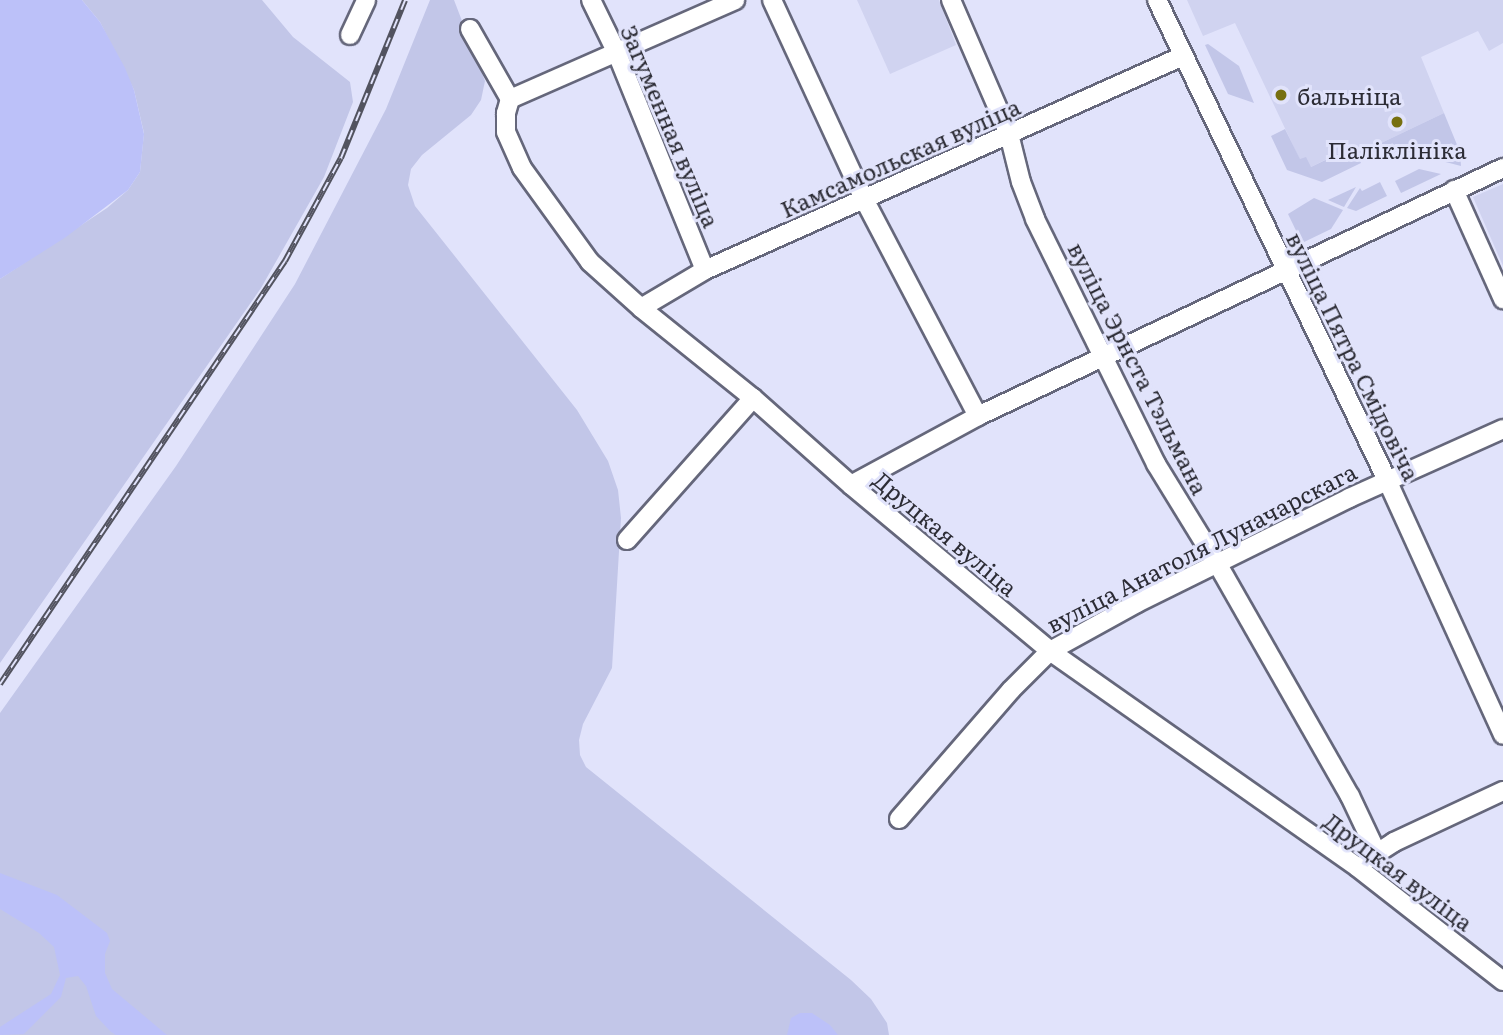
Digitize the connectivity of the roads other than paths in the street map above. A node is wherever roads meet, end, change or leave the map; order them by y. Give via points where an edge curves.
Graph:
1 (366, 0) edge
2 (591, 0) edge
3 (735, 0) edge
4 (772, 0) edge
5 (951, 0) edge
6 (1157, 0) edge
7 (471, 29) dead end
8 (350, 35) dead end
9 (615, 51) junction
10 (1183, 56) junction
11 (510, 99) junction
12 (1009, 134) junction
13 (1503, 168) edge
14 (1454, 190) junction
15 (865, 201) junction
16 (1284, 269) junction
17 (705, 270) junction
18 (1503, 299) edge
19 (641, 308) junction
20 (1105, 358) junction
21 (752, 398) junction
22 (978, 416) junction
23 (1503, 429) edge
24 (1387, 480) junction
25 (851, 485) junction
26 (627, 540) dead end
27 (1217, 563) junction
28 (1050, 651) junction
29 (1503, 735) edge
30 (1503, 791) edge
31 (899, 819) dead end
32 (1377, 853) junction
33 (1357, 867) junction
34 (1503, 981) edge

1 - 8 street
2 - 9 street, Загуменная вуліца
3 - 9 street
4 - 15 street
5 - 12 street, вуліца Эрнста Тэльмана
6 - 10 street, вуліца Пятра Смідовіча
7 - 11 street
9 - 11 street
9 - 17 street, Загуменная вуліца
10 - 12 street, Камсамольская вуліца
10 - 16 street, вуліца Пятра Смідовіча
11 - 19 street, Друцкая вуліца via 506,132 522,168 590,261
12 - 15 street, Камсамольская вуліца
12 - 20 street, вуліца Эрнста Тэльмана via 1035,219
13 - 14 street
14 - 16 street
14 - 18 street
15 - 17 street, Камсамольская вуліца
15 - 22 street
16 - 20 street
16 - 24 street, вуліца Пятра Смідовіча
17 - 19 street, Камсамольская вуліца
19 - 21 street, Друцкая вуліца
20 - 22 street
20 - 27 street, вуліца Эрнста Тэльмана via 1156,464
21 - 25 street, Друцкая вуліца
21 - 26 street
22 - 25 street
23 - 24 street, вуліца Анатоля Луначарскага
24 - 27 street, вуліца Анатоля Луначарскага
24 - 29 street, вуліца Пятра Смідовіча
25 - 28 street, Друцкая вуліца
27 - 28 street, вуліца Анатоля Луначарскага
27 - 32 street, вуліца Эрнста Тэльмана via 1350,796
28 - 31 street, вуліца Анатоля Луначарскага
28 - 33 street, Друцкая вуліца
30 - 32 street
32 - 33 street
33 - 34 street, Друцкая вуліца

